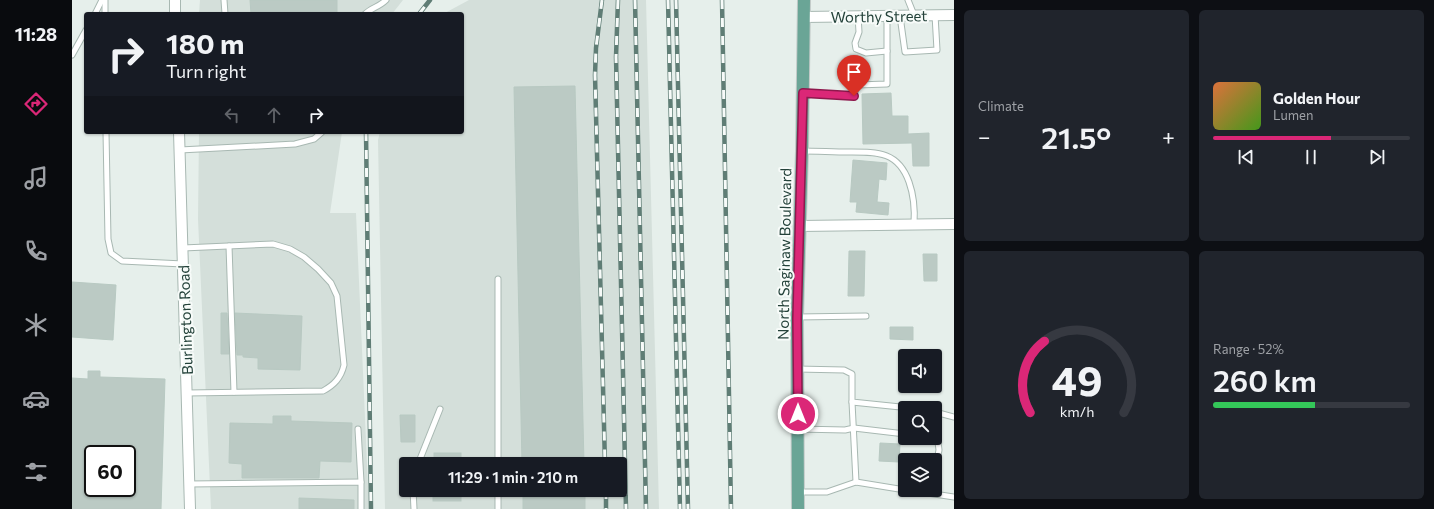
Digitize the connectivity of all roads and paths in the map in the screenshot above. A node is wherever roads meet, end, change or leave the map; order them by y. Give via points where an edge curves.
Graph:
1 (104, 0) edge
2 (174, 0) edge
3 (224, 0) edge
4 (386, 0) edge
5 (804, 0) edge
6 (908, 0) edge
7 (96, 12) edge
8 (105, 12) edge
9 (175, 12) edge
10 (225, 12) edge
11 (367, 12) edge
12 (914, 15) junction
13 (935, 15) junction
14 (954, 15) edge
15 (858, 16) junction
16 (887, 16) junction
17 (900, 16) junction
18 (804, 17) junction
19 (84, 34) edge
20 (887, 51) junction
21 (72, 55) edge
22 (803, 93) junction
23 (106, 134) edge
24 (179, 134) edge
25 (320, 134) edge
26 (180, 150) junction
27 (802, 151) junction
28 (914, 224) junction
29 (954, 224) edge
30 (800, 226) junction
31 (229, 246) junction
32 (183, 248) junction
33 (183, 264) junction
34 (498, 279) dead end
35 (866, 316) dead end
36 (797, 318) junction
37 (798, 369) junction
38 (234, 392) junction
39 (186, 393) junction
40 (852, 402) junction
41 (898, 407) edge
42 (440, 409) dead end
43 (942, 414) edge
44 (954, 417) edge
45 (854, 428) junction
46 (358, 429) dead end
47 (798, 429) junction
48 (898, 433) edge
49 (421, 457) edge
50 (498, 457) edge
51 (361, 482) junction
52 (856, 482) junction
53 (189, 484) junction
54 (898, 489) edge
55 (798, 492) junction
56 (942, 494) edge
57 (413, 497) edge
58 (498, 497) edge
59 (954, 497) edge
60 (190, 509) edge
61 (361, 509) edge
62 (414, 509) edge
63 (498, 509) edge
64 (798, 509) edge

1 - 7 lane
1 - 8 lane
2 - 9 street
3 - 10 lane
4 - 11 lane
5 - 18 main road, North Saginaw Boulevard
6 - 12 lane
12 - 13 street, Worthy Street
12 - 17 street, Worthy Street
13 - 14 street, Worthy Street
13 - 17 lane via 937,50 905,52
15 - 16 street, Worthy Street
15 - 18 street, Worthy Street
15 - 20 lane via 856,49 866,53
16 - 17 street, Worthy Street
16 - 20 lane
18 - 22 main road, North Saginaw Boulevard
19 - 21 lane
20 - 22 lane via 887,84 857,85 854,96
22 - 27 main road, North Saginaw Boulevard
23 - 33 lane via 108,239 111,253 122,261
24 - 26 street, Burlington Road
25 - 26 lane via 314,139 295,144
26 - 32 street, Burlington Road
27 - 28 lane via 879,153 891,158 906,173 913,194
27 - 30 main road, North Saginaw Boulevard
28 - 29 street
28 - 30 street
30 - 36 main road, North Saginaw Boulevard
31 - 32 lane
31 - 38 lane
31 - 38 lane via 273,244 290,249 318,269 331,283 337,296 344,365 338,380 323,391
32 - 33 street, Burlington Road
33 - 39 street, Burlington Road
34 - 50 lane
35 - 36 lane
36 - 37 main road, North Saginaw Boulevard
37 - 40 lane via 844,370 852,374
37 - 47 main road, North Saginaw Boulevard
38 - 39 lane
39 - 53 street, Burlington Road
40 - 41 lane
40 - 45 lane
42 - 49 lane
43 - 44 lane
45 - 47 lane
45 - 48 lane
45 - 52 lane
46 - 51 lane
47 - 55 main road, North Saginaw Boulevard
51 - 53 lane
51 - 61 lane
52 - 54 lane
52 - 55 lane via 827,492
53 - 60 street, Burlington Road
55 - 64 main road, North Saginaw Boulevard
56 - 59 lane
57 - 62 lane
58 - 63 lane

